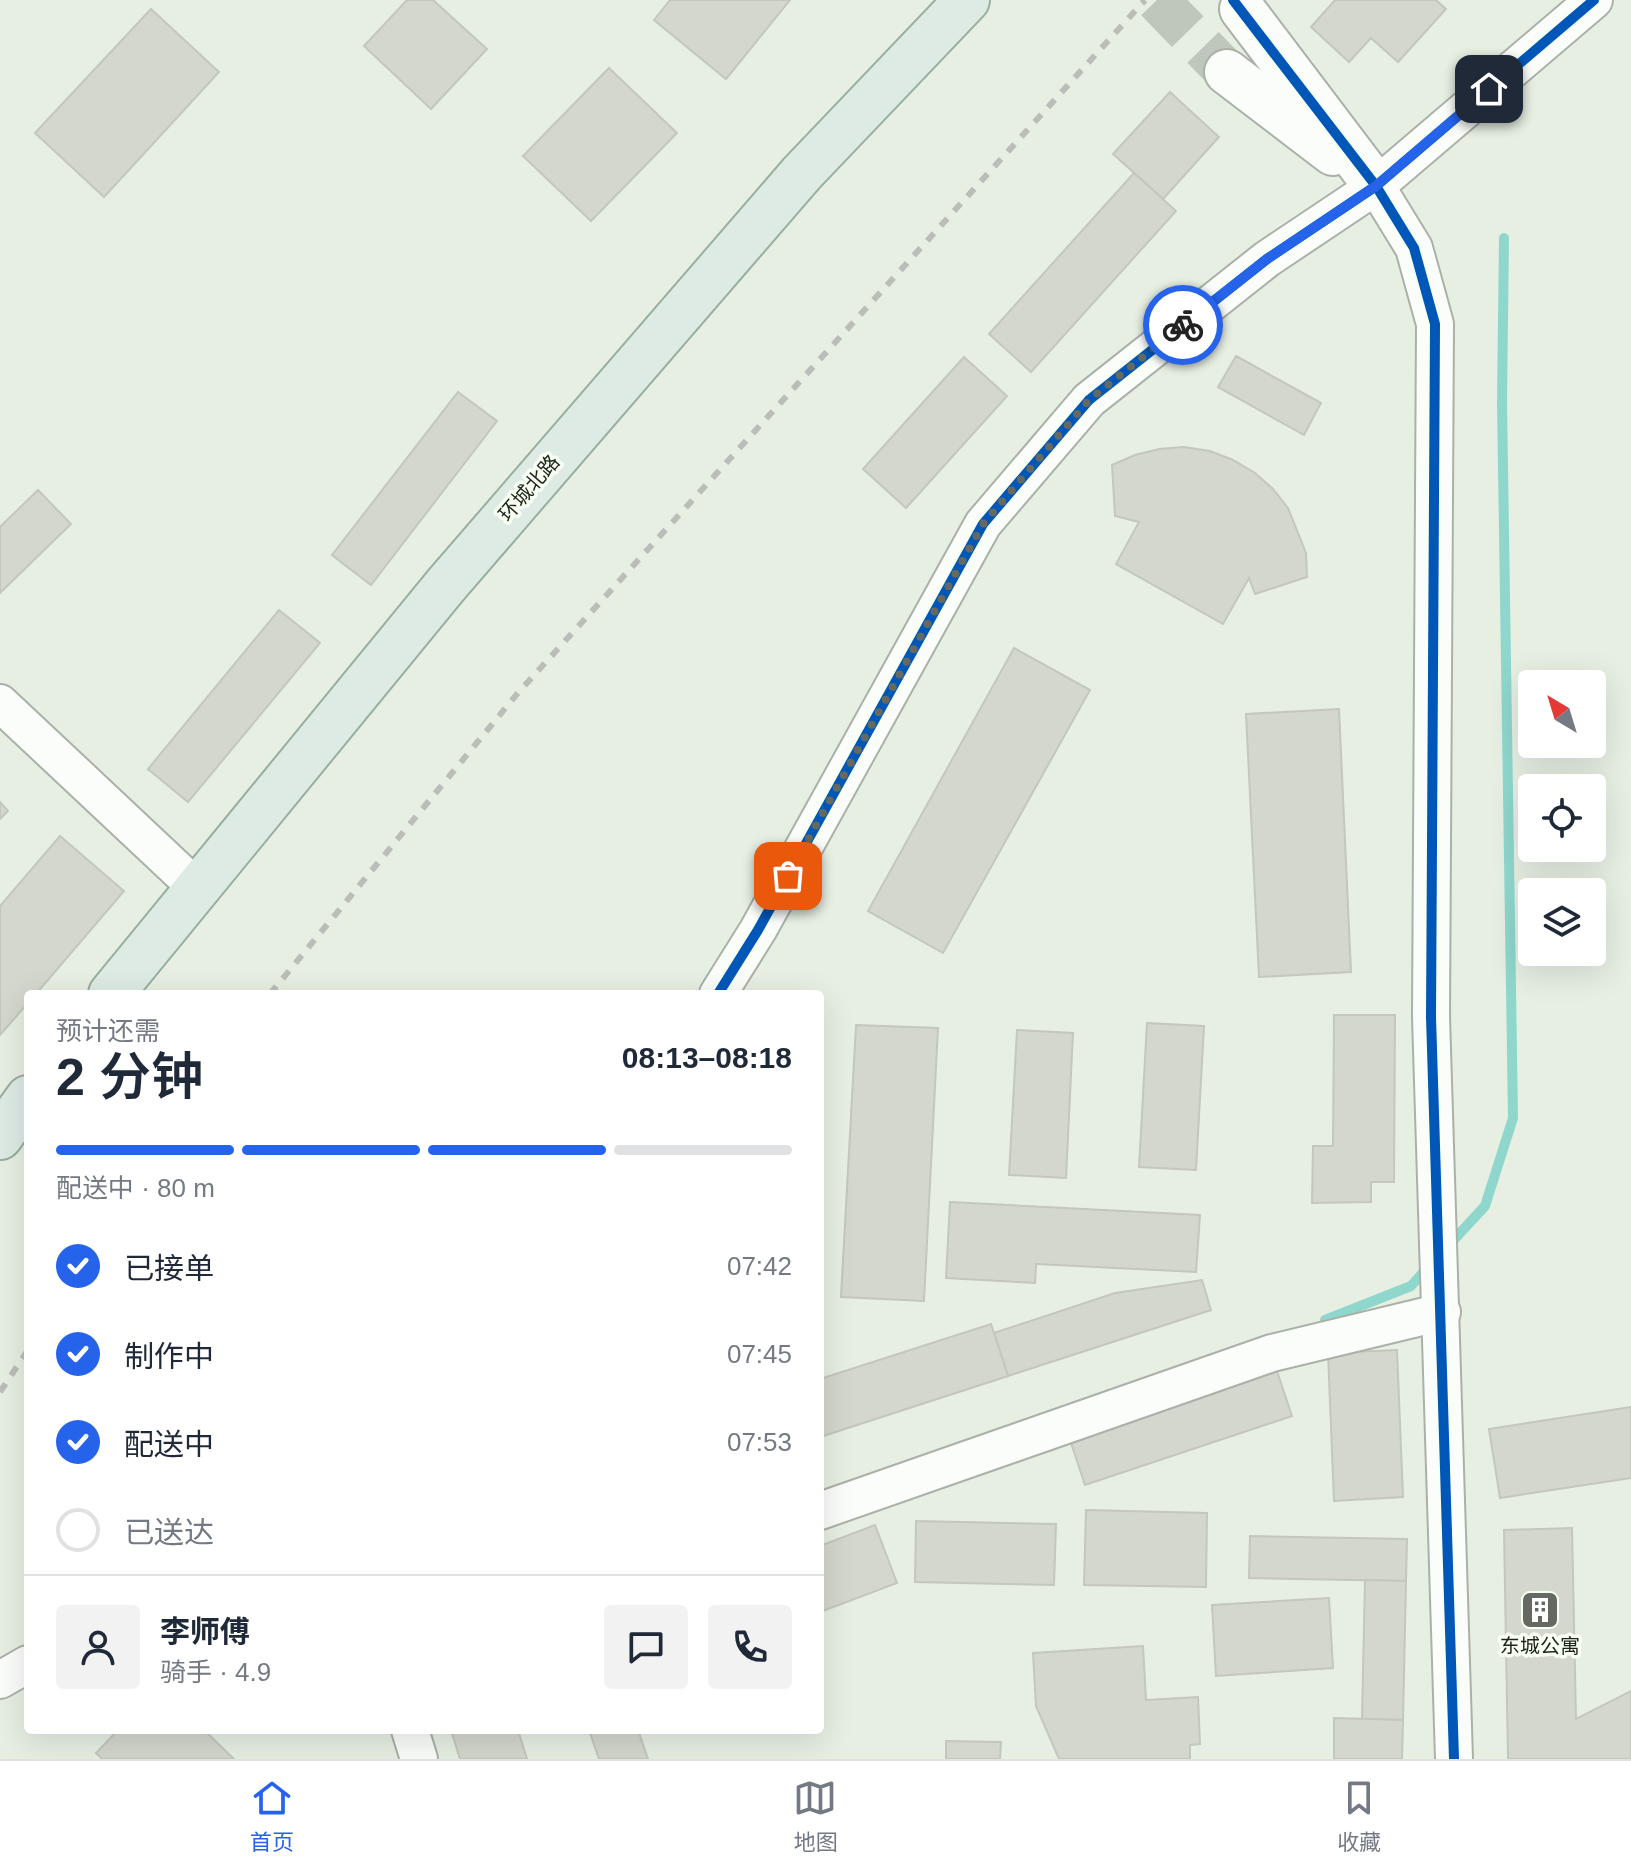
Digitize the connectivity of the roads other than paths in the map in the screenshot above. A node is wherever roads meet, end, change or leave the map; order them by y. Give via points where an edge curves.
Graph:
1 (967, 0) edge
2 (1594, 0) edge
3 (1242, 9) dead end
4 (1227, 72) tunnel mouth
5 (1376, 186) junction
6 (0, 703) edge
7 (198, 889) junction
8 (114, 990) edge
9 (720, 990) edge
10 (24, 1104) edge
11 (0, 1137) edge
12 (1442, 1312) junction
13 (824, 1510) edge
14 (24, 1666) edge
15 (0, 1680) edge
16 (411, 1734) edge
17 (419, 1759) edge
18 (1454, 1759) edge

1 - 7 main road, 环城北路 via 802,173 517,502
2 - 5 street
3 - 5 street
4 - 5 street
5 - 9 street via 1267,259 1089,400 983,524
5 - 12 street via 1414,248 1435,324 1431,1017
6 - 7 street
7 - 8 main road, 环城北路
10 - 11 main road
12 - 13 street via 1272,1353
12 - 18 street
14 - 15 street
16 - 17 street

